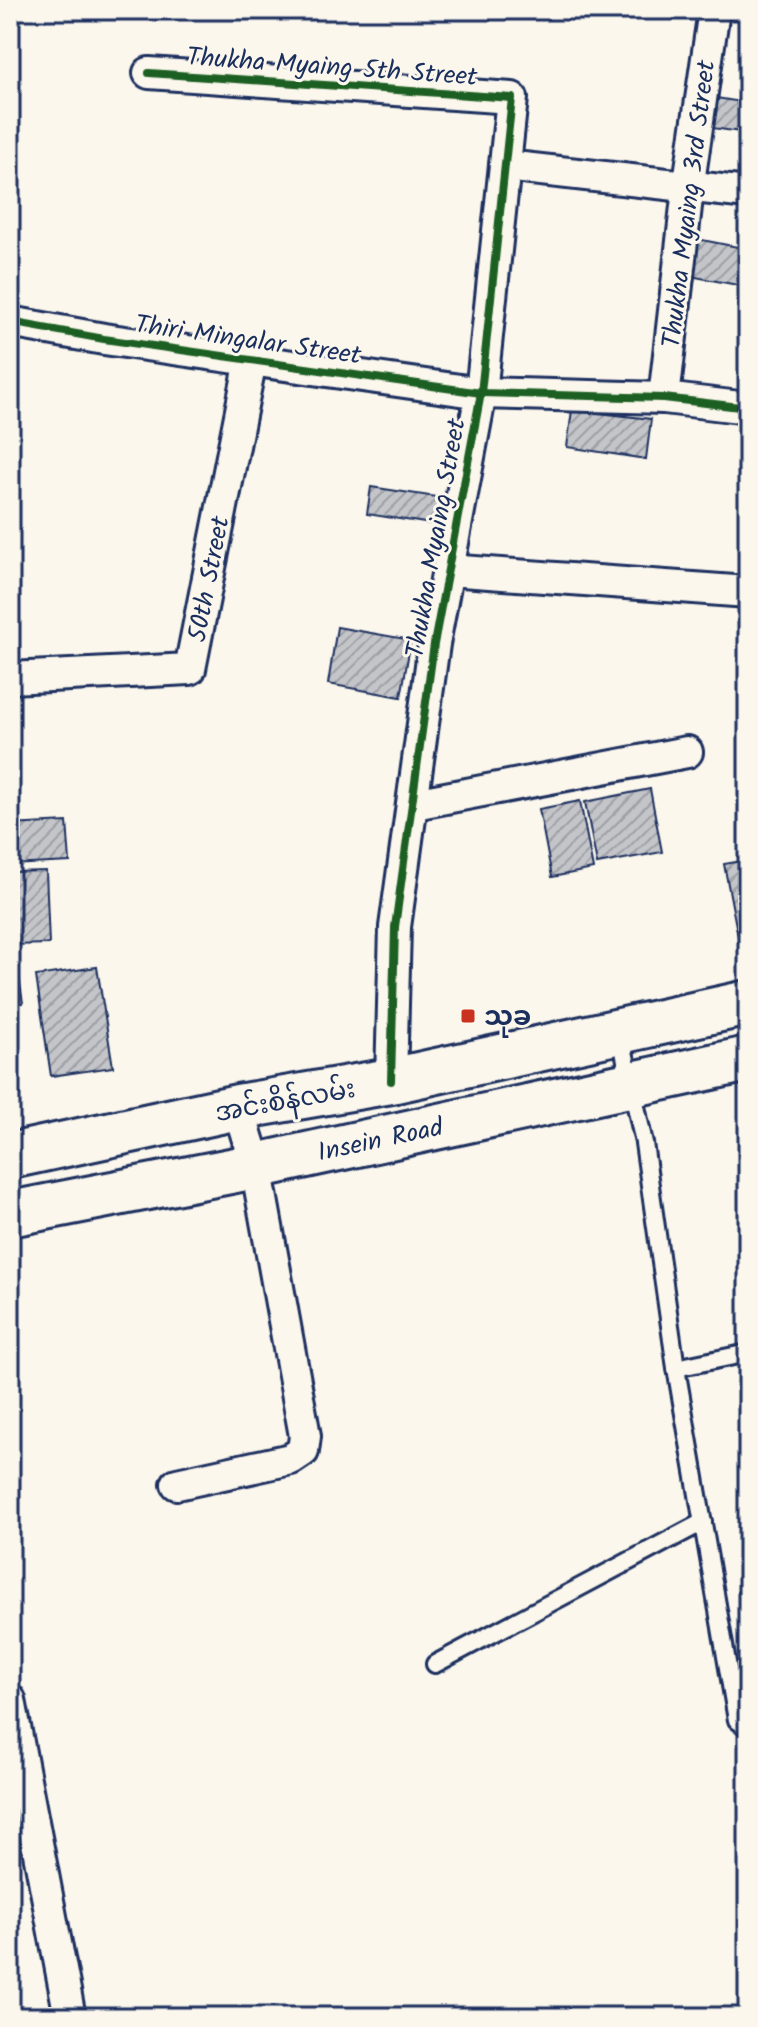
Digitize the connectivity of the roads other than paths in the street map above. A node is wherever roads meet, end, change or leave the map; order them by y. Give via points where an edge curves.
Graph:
1 (714, 10) edge
2 (149, 73) dead end
3 (512, 98) joint
4 (505, 166) junction
5 (688, 189) junction
6 (748, 193) edge
7 (10, 322) edge
8 (251, 360) junction
9 (481, 393) junction
10 (664, 398) junction
11 (748, 408) edge
12 (448, 570) junction
13 (748, 592) edge
14 (10, 678) edge
15 (687, 752) dead end
16 (414, 804) junction
17 (748, 1003) edge
18 (619, 1030) junction
19 (748, 1059) edge
20 (391, 1081) junction
21 (632, 1084) junction
22 (238, 1107) junction
23 (10, 1156) edge
24 (256, 1166) junction
25 (10, 1214) edge
26 (748, 1353) edge
27 (676, 1368) junction
28 (177, 1484) dead end
29 (703, 1522) junction
30 (435, 1664) dead end
31 (10, 1700) edge
32 (748, 1728) edge
33 (70, 2017) edge

1 - 5 street, Thukha Myaing 3rd Street
2 - 3 street, Thukha Myaing 5th Street
3 - 4 street, Thukha Myaing Street
4 - 5 street
4 - 9 street, Thukha Myaing Street
5 - 6 street
5 - 10 street, Thukha Myaing 3rd Street
7 - 8 street, Thiri Mingalar Street
8 - 9 street, Thiri Mingalar Street
8 - 14 street, 50th Street via 190,669
9 - 10 street, Thiri Mingalar Street
9 - 12 street, Thukha Myaing Street
10 - 11 street, Thiri Mingalar Street
12 - 13 street
12 - 16 street, Thukha Myaing Street
15 - 16 street
16 - 20 street, Thukha Myaing Street via 395,927
17 - 18 main road, အင်းစိန်လမ်း
18 - 20 main road, အင်းစိန်လမ်း
18 - 21 lane
19 - 21 main road, Insein Road
20 - 22 main road, အင်းစိန်လမ်း
21 - 24 main road, Insein Road
21 - 27 lane
22 - 23 main road, အင်းစိန်လမ်း
22 - 24 street
24 - 25 main road, Insein Road
24 - 28 street via 305,1436 303,1451 291,1459
26 - 27 lane
27 - 29 lane
29 - 30 lane
29 - 32 lane via 737,1720
31 - 33 street

